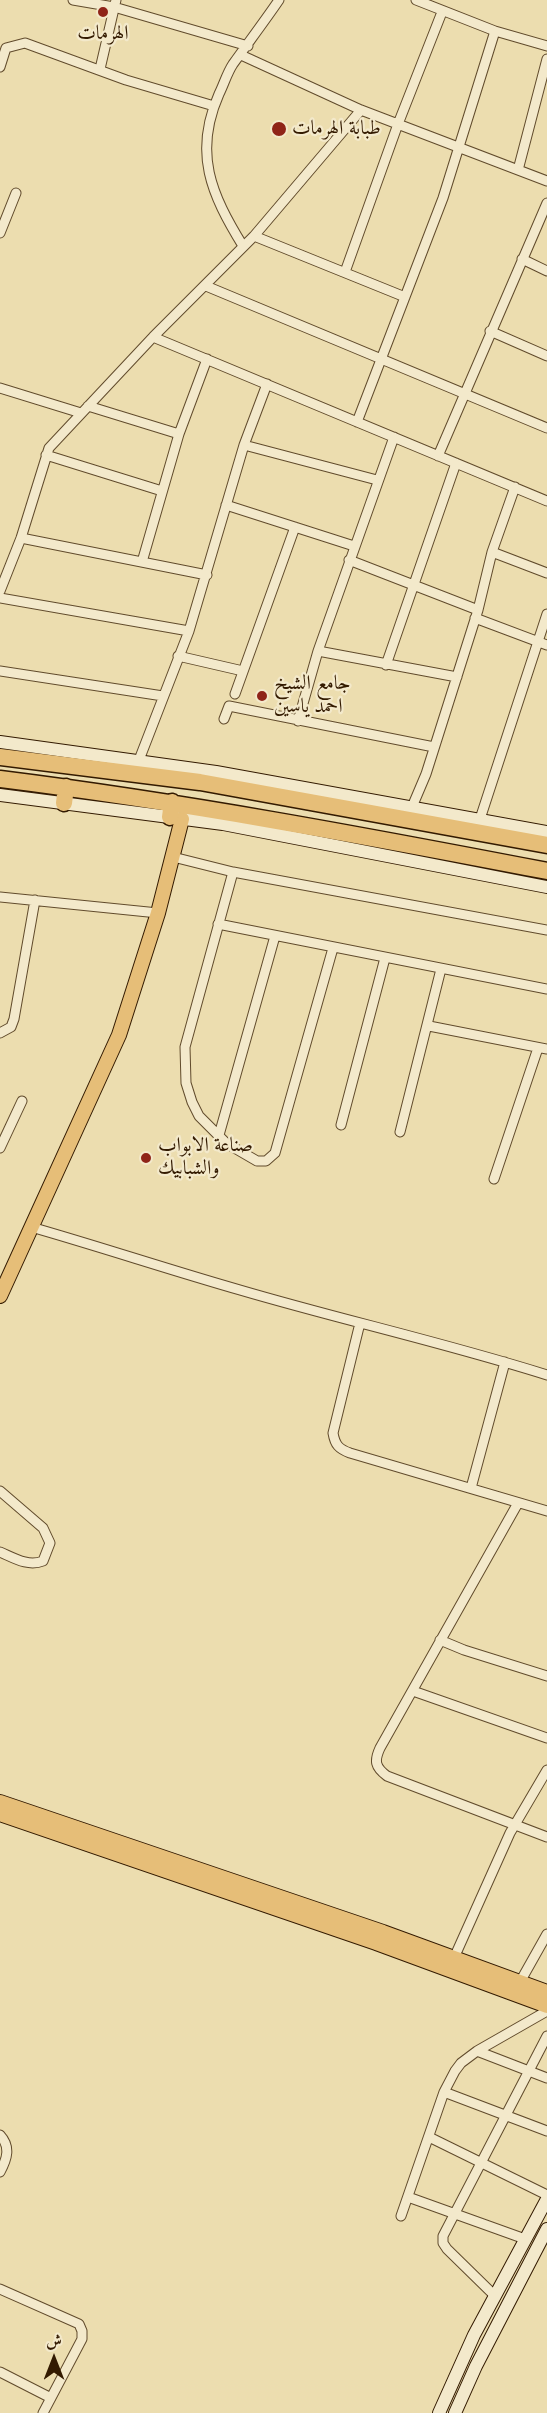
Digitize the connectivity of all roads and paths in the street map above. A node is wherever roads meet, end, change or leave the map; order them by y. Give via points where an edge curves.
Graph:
1 (73, 0) edge
2 (279, 0) edge
3 (416, 0) edge
4 (115, 3) edge
5 (442, 12) junction
6 (495, 31) junction
7 (248, 46) junction
8 (547, 46) edge
9 (241, 55) junction
10 (547, 59) edge
11 (0, 67) edge
12 (100, 69) junction
13 (214, 106) junction
14 (362, 110) junction
15 (398, 124) junction
16 (459, 149) junction
17 (518, 170) junction
18 (547, 181) edge
19 (16, 193) dead end
20 (547, 203) edge
21 (0, 233) edge
22 (254, 236) junction
23 (243, 246) junction
24 (522, 260) junction
25 (547, 271) edge
26 (345, 272) junction
27 (206, 286) junction
28 (405, 297) junction
29 (490, 331) junction
30 (153, 337) junction
31 (547, 356) edge
32 (383, 358) junction
33 (207, 359) junction
34 (267, 384) junction
35 (0, 388) edge
36 (465, 394) junction
37 (84, 409) junction
38 (357, 422) junction
39 (547, 428) edge
40 (179, 434) junction
41 (394, 437) junction
42 (244, 445) junction
43 (46, 454) junction
44 (438, 456) junction
45 (456, 463) junction
46 (377, 480) junction
47 (515, 488) junction
48 (162, 491) junction
49 (547, 501) edge
50 (226, 505) junction
51 (295, 527) junction
52 (21, 538) junction
53 (354, 546) junction
54 (492, 552) junction
55 (349, 560) junction
56 (142, 562) junction
57 (547, 573) edge
58 (207, 575) junction
59 (414, 585) junction
60 (0, 591) edge
61 (0, 598) edge
62 (477, 614) junction
63 (547, 614) edge
64 (189, 630) junction
65 (537, 642) junction
66 (547, 645) edge
67 (318, 651) junction
68 (178, 656) junction
69 (386, 665) junction
70 (0, 671) edge
71 (243, 671) junction
72 (457, 677) junction
73 (235, 694) dead end
74 (163, 696) junction
75 (224, 719) dead end
76 (298, 721) junction
77 (0, 742) edge
78 (434, 747) junction
79 (0, 757) edge
80 (88, 760) junction
81 (139, 760) junction
82 (0, 779) edge
83 (248, 784) junction
84 (0, 795) edge
85 (65, 795) junction
86 (412, 807) junction
87 (174, 813) junction
88 (480, 819) junction
89 (547, 832) edge
90 (547, 845) edge
91 (173, 857) junction
92 (547, 871) edge
93 (233, 872) junction
94 (547, 887) edge
95 (0, 897) edge
96 (35, 900) junction
97 (158, 913) junction
98 (218, 924) junction
99 (547, 930) edge
100 (275, 936) junction
101 (333, 948) junction
102 (385, 958) junction
103 (441, 969) junction
104 (547, 989) edge
105 (429, 1026) junction
106 (0, 1033) edge
107 (542, 1048) edge
108 (22, 1101) dead end
109 (341, 1125) dead end
110 (400, 1132) dead end
111 (219, 1135) junction
112 (0, 1148) edge
113 (494, 1179) dead end
114 (31, 1227) junction
115 (0, 1296) edge
116 (360, 1323) junction
117 (505, 1362) junction
118 (547, 1375) edge
119 (471, 1488) junction
120 (0, 1491) edge
121 (519, 1503) junction
122 (547, 1511) edge
123 (0, 1552) edge
124 (440, 1640) junction
125 (547, 1676) edge
126 (413, 1691) junction
127 (547, 1738) edge
128 (547, 1770) edge
129 (0, 1802) edge
130 (0, 1814) edge
131 (514, 1826) junction
132 (547, 1837) edge
133 (547, 1934) edge
134 (454, 1958) junction
135 (520, 1982) junction
136 (547, 1992) edge
137 (547, 2006) edge
138 (547, 2011) edge
139 (547, 2036) edge
140 (477, 2051) junction
141 (528, 2071) junction
142 (547, 2078) edge
143 (444, 2092) junction
144 (506, 2115) junction
145 (547, 2131) edge
146 (0, 2135) edge
147 (429, 2137) junction
148 (481, 2164) junction
149 (0, 2172) edge
150 (408, 2197) junction
151 (547, 2197) edge
152 (455, 2214) junction
153 (401, 2216) dead end
154 (547, 2229) edge
155 (525, 2239) junction
156 (0, 2289) edge
157 (495, 2296) junction
158 (474, 2335) junction
159 (488, 2343) junction
160 (0, 2372) edge
161 (51, 2398) junction
162 (43, 2413) edge
163 (439, 2413) edge
164 (455, 2413) edge

1 - 4 street
2 - 7 street
3 - 5 street
4 - 7 street
4 - 12 street
5 - 6 street
5 - 15 street
6 - 8 street
6 - 16 street
7 - 9 street
9 - 13 street
9 - 14 street
10 - 17 street
11 - 12 street via 6,48 25,43
12 - 13 street
13 - 23 street via 205,150 216,199
14 - 15 street
14 - 22 street
15 - 16 street
15 - 26 street
16 - 17 street
16 - 28 street
17 - 18 street
19 - 21 street
20 - 24 street
22 - 23 street
22 - 26 street
23 - 27 street
24 - 25 street
24 - 29 street
26 - 28 street
27 - 30 street
27 - 32 street
28 - 32 street
29 - 31 street
29 - 36 street
30 - 33 street
30 - 37 street
32 - 36 street
32 - 38 street
33 - 34 street
33 - 40 street
34 - 38 street
34 - 42 street
35 - 37 street
36 - 39 street
36 - 44 street
37 - 40 street
37 - 43 street
38 - 41 street
40 - 48 street
41 - 44 street
41 - 46 street
42 - 46 street
42 - 50 street
43 - 48 street
43 - 52 street
44 - 45 street
45 - 47 street
45 - 59 street
46 - 53 street
47 - 49 street
47 - 54 street
48 - 56 street
50 - 51 street
50 - 58 street
51 - 53 street
51 - 71 street
52 - 56 street
52 - 60 street
53 - 55 street
54 - 57 street
54 - 62 street
55 - 59 street
55 - 67 street
56 - 58 street
58 - 64 street
59 - 62 street
59 - 69 street
61 - 64 street
62 - 65 street
62 - 72 street
63 - 65 street
64 - 68 street
65 - 66 street
65 - 88 street
67 - 69 street
67 - 76 street
68 - 71 street
68 - 74 street
69 - 72 street
70 - 74 street
71 - 73 street
72 - 78 street
74 - 81 street
75 - 76 street via 229,706
76 - 78 street
77 - 80 main road
78 - 86 street
79 - 80 highway
80 - 81 main road
80 - 83 highway via 146,774
81 - 83 main road
82 - 85 highway
83 - 86 main road
83 - 90 highway
84 - 85 main road
85 - 87 highway
86 - 88 main road
87 - 91 main road
87 - 92 highway via 322,828
87 - 94 main road
88 - 89 main road
91 - 93 street
91 - 97 main road
93 - 98 street
93 - 99 street
95 - 96 street
96 - 97 street
96 - 106 street via 14,1018 11,1027
97 - 114 main road via 119,1035
98 - 100 street
98 - 111 street via 185,1058 192,1102 199,1116
100 - 101 street
100 - 111 street
101 - 102 street
101 - 111 street via 275,1153 266,1161 257,1161
102 - 103 street
102 - 109 street
103 - 104 street
103 - 105 street
105 - 107 street
105 - 110 street
107 - 113 street
108 - 112 street
114 - 115 main road
114 - 116 street
116 - 117 street
116 - 119 street via 333,1433 336,1445 350,1453
117 - 118 street
117 - 119 street
119 - 121 street
120 - 123 street via 43,1528 50,1543 43,1561 36,1564
121 - 122 street
121 - 124 street
124 - 125 street
124 - 126 street
126 - 127 street
126 - 131 street via 376,1757 378,1770
128 - 131 street
129 - 134 main road
130 - 137 main road
131 - 132 street
131 - 134 street
133 - 135 street
134 - 135 main road
135 - 136 main road
138 - 140 street
139 - 141 street
140 - 141 street
140 - 143 street via 461,2063
141 - 142 street
141 - 144 street
143 - 144 street
143 - 147 street
144 - 145 street
144 - 148 street
146 - 149 street via 7,2154
147 - 148 street
147 - 150 street
148 - 151 street
148 - 152 street
150 - 152 street
150 - 153 street
151 - 155 main road
152 - 155 street
152 - 157 street via 443,2243
154 - 159 main road
155 - 157 main road
156 - 161 street via 79,2324 82,2339
157 - 158 main road
158 - 159 main road
158 - 163 main road
159 - 164 main road
160 - 161 street
161 - 162 street

